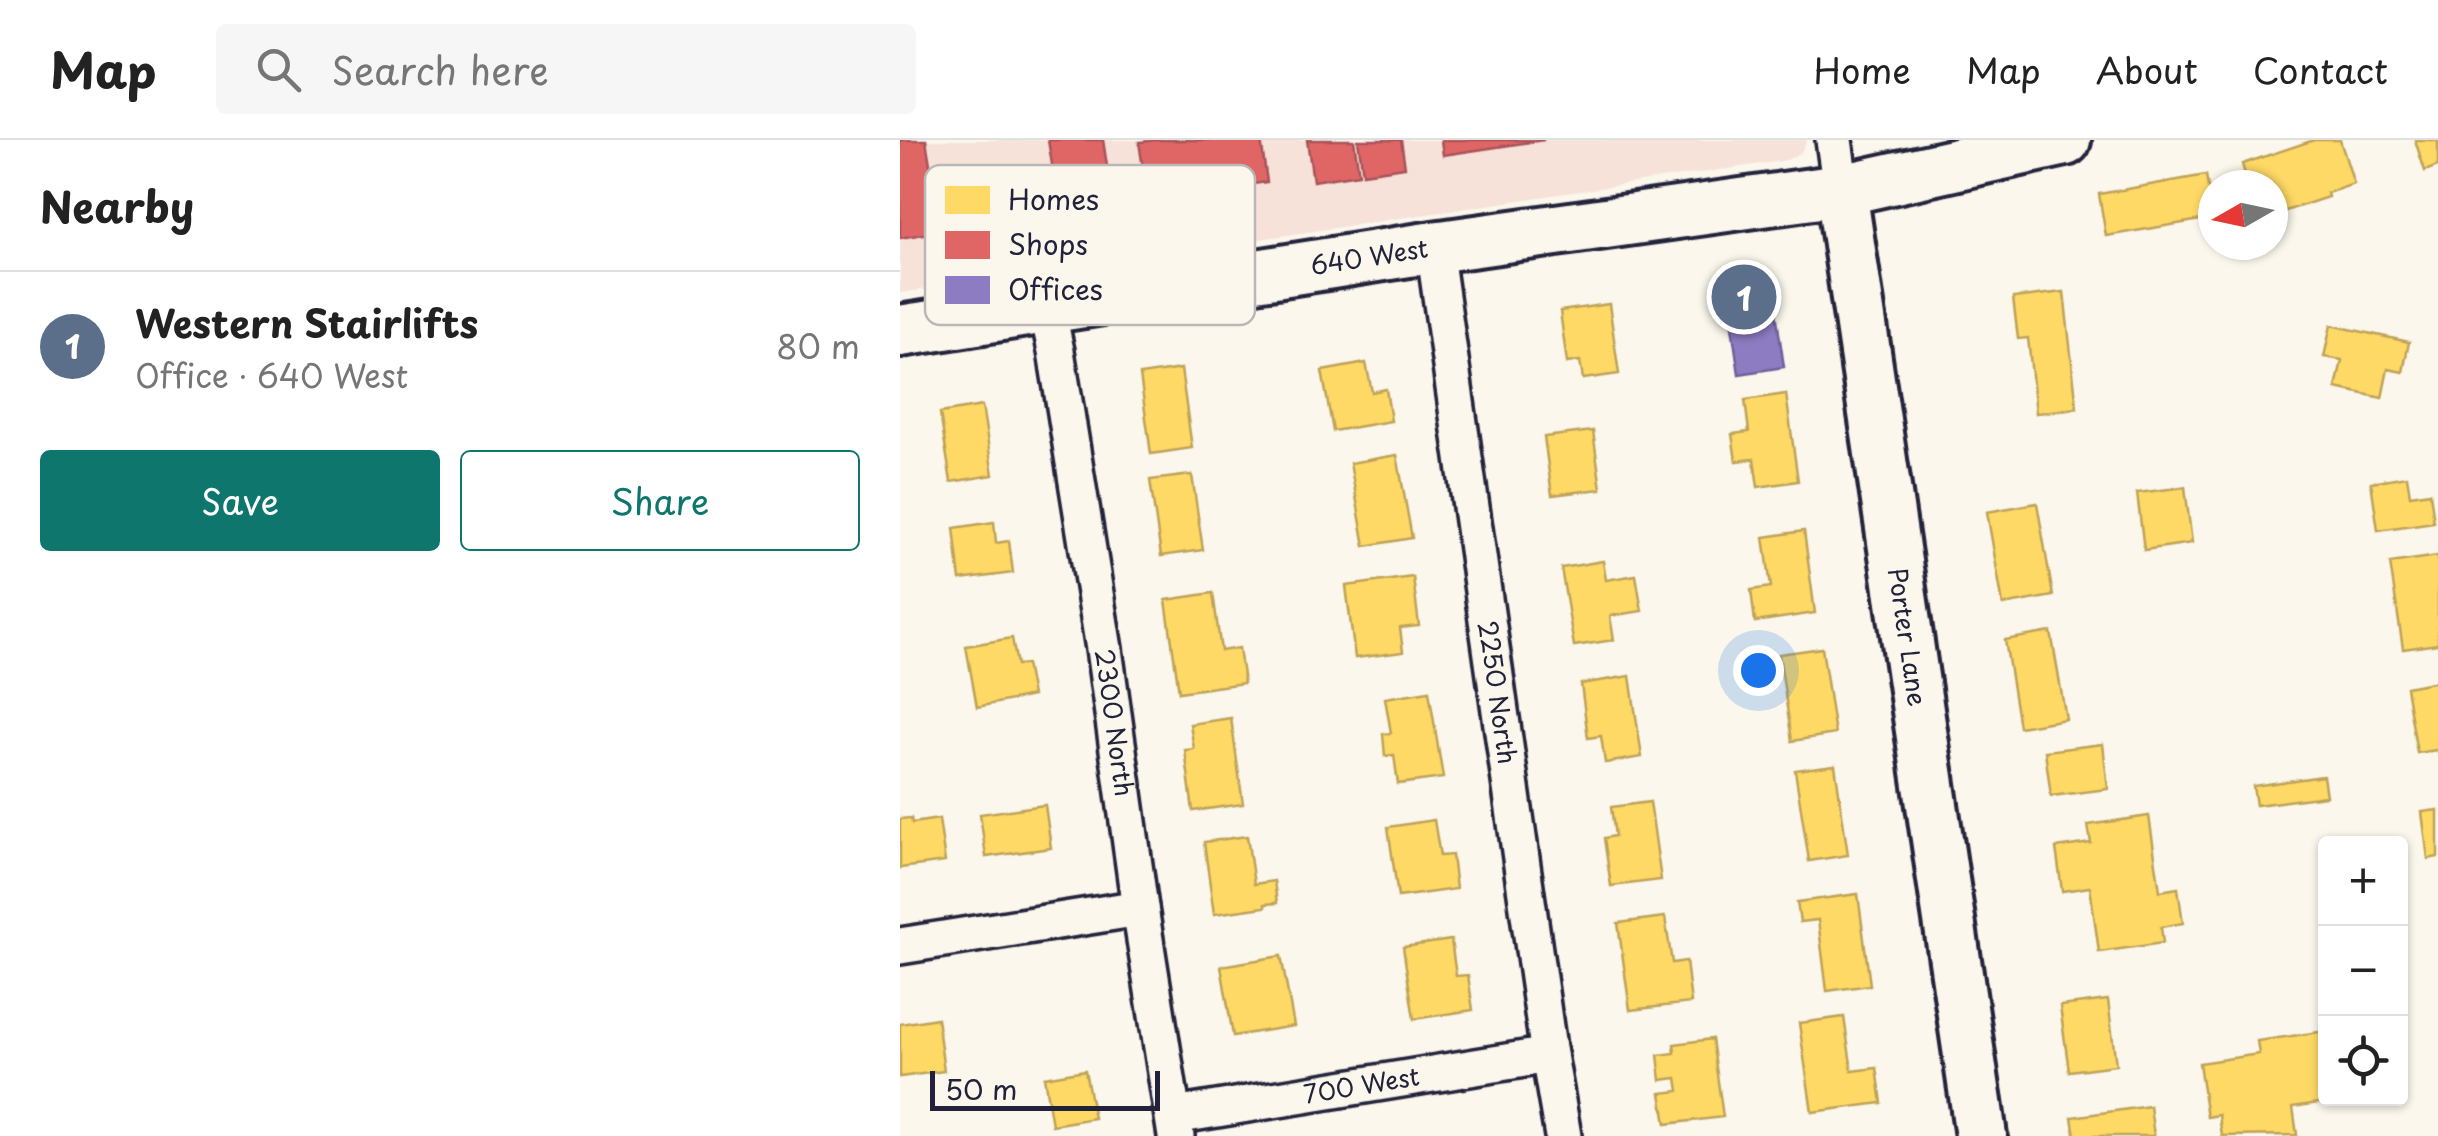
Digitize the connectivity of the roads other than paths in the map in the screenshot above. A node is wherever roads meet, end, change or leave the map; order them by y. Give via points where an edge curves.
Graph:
1 (1834, 140) edge
2 (2065, 140) edge
3 (1841, 190) junction
4 (1434, 247) junction
5 (1255, 275) edge
6 (938, 325) edge
7 (1051, 325) edge
8 (900, 331) edge
9 (1140, 908) junction
10 (900, 946) edge
11 (1550, 1056) junction
12 (1175, 1126) edge
13 (1563, 1136) edge
14 (1981, 1136) edge

1 - 3 street, Porter Lane
2 - 3 street, 640 West
3 - 4 street, 640 West
3 - 14 street, Porter Lane
4 - 5 street, 640 West
4 - 11 street, 2250 North
6 - 8 street, 640 West
7 - 9 street, 2300 North
9 - 10 street
9 - 12 street, 2300 North
11 - 12 street, 700 West
11 - 13 street, 2250 North

